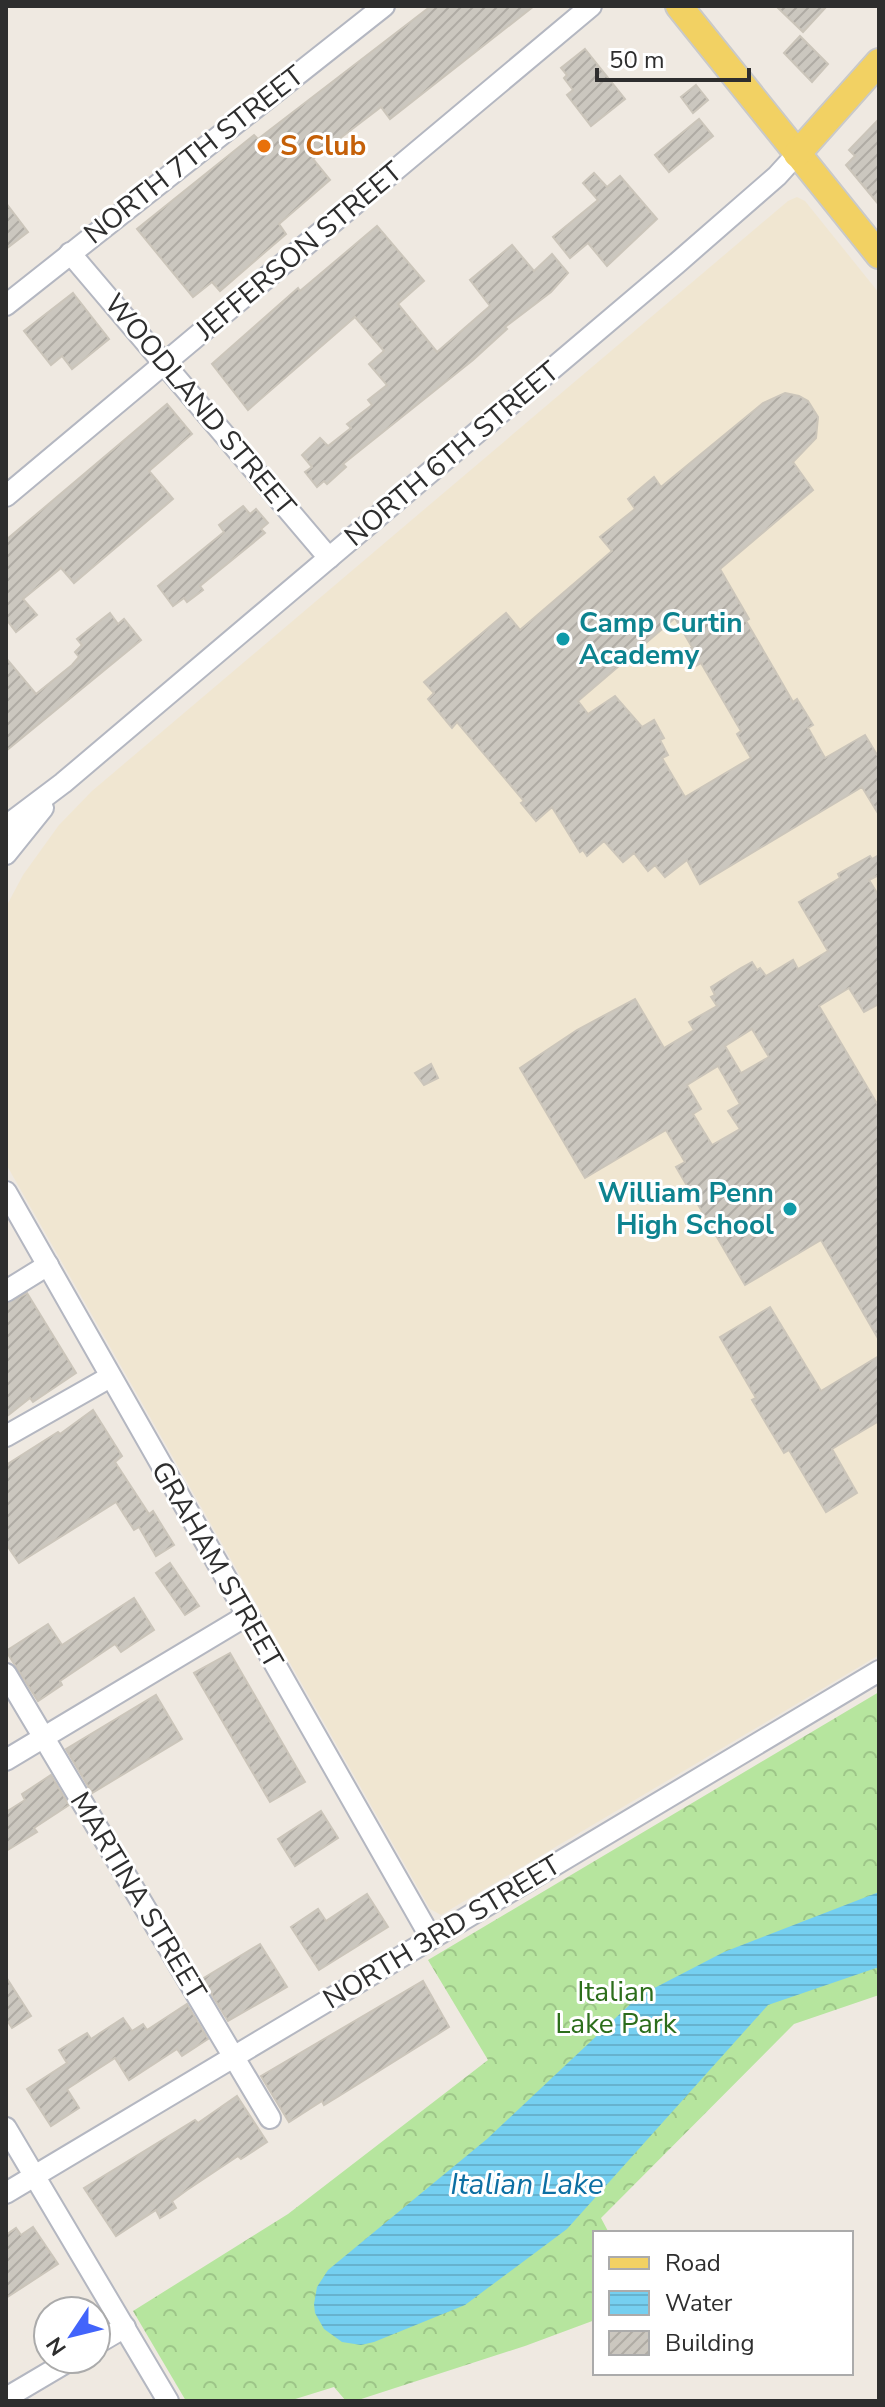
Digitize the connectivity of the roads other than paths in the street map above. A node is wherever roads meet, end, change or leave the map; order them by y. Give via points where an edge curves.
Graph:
1 (384, 6) edge
2 (591, 6) edge
3 (679, 6) edge
4 (879, 62) edge
5 (797, 154) junction
6 (70, 253) junction
7 (879, 255) edge
8 (6, 305) edge
9 (164, 363) junction
10 (6, 496) edge
11 (329, 558) junction
12 (63, 783) junction
13 (6, 826) edge
14 (6, 854) edge
15 (6, 1192) edge
16 (48, 1265) junction
17 (6, 1291) edge
18 (110, 1377) junction
19 (6, 1436) edge
20 (246, 1616) junction
21 (879, 1671) edge
22 (6, 1674) edge
23 (44, 1737) junction
24 (6, 1760) edge
25 (431, 1938) junction
26 (234, 2057) junction
27 (270, 2118) dead end
28 (6, 2128) edge
29 (35, 2176) junction
30 (6, 2193) edge
31 (125, 2327) junction
32 (112, 2335) edge
33 (45, 2375) edge
34 (6, 2398) edge
35 (168, 2401) edge

1 - 6 street, NORTH 7TH STREET
2 - 9 street, JEFFERSON STREET
3 - 5 main road
4 - 5 main road, NORTH 6TH STREET
5 - 7 main road
5 - 11 street, NORTH 6TH STREET
6 - 8 street, NORTH 7TH STREET
6 - 9 street, WOODLAND STREET
9 - 10 street, JEFFERSON STREET
9 - 11 street, WOODLAND STREET
11 - 12 street, NORTH 6TH STREET
12 - 13 street, NORTH 6TH STREET
12 - 14 street
15 - 16 street, GRAHAM STREET
16 - 17 street
16 - 18 street, GRAHAM STREET
18 - 19 street
18 - 20 street, GRAHAM STREET
20 - 23 street
20 - 25 street, GRAHAM STREET
21 - 25 street, NORTH 3RD STREET
22 - 23 street, MARTINA STREET
23 - 24 street
23 - 26 street, MARTINA STREET
25 - 26 street, NORTH 3RD STREET
26 - 27 street, MARTINA STREET
26 - 29 street, NORTH 3RD STREET
28 - 29 street
29 - 30 street, NORTH 3RD STREET
29 - 31 street
31 - 32 street
31 - 35 street
33 - 34 street

